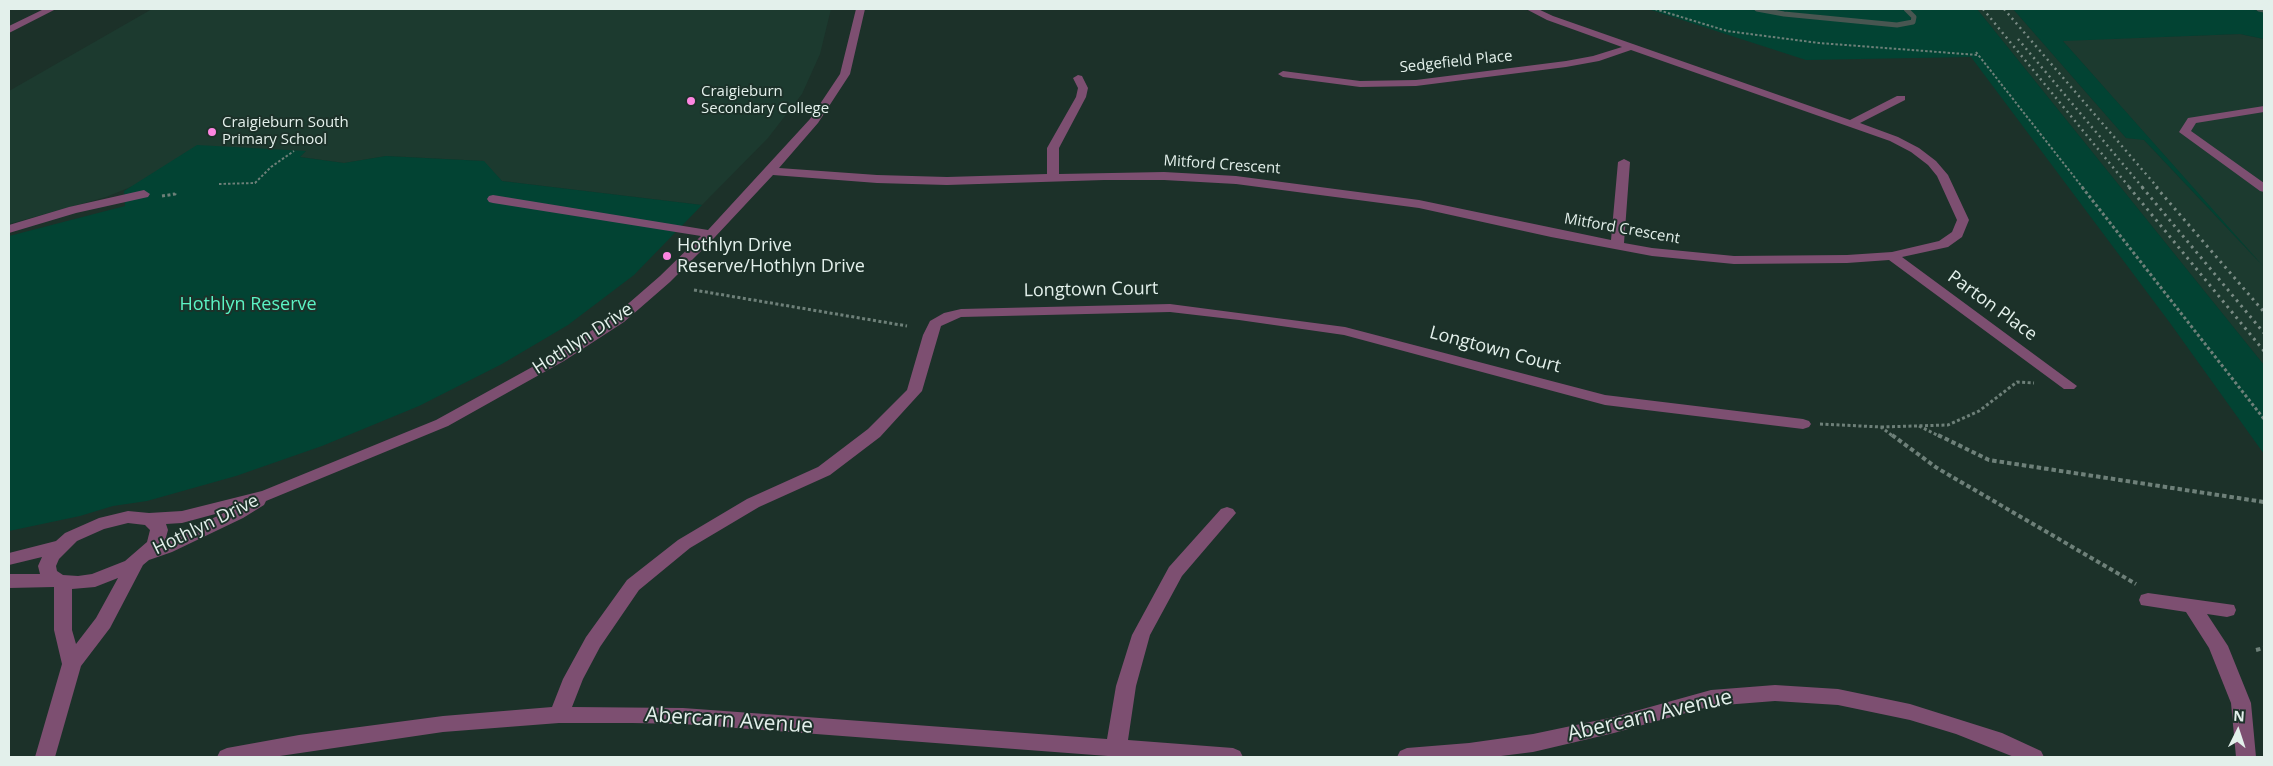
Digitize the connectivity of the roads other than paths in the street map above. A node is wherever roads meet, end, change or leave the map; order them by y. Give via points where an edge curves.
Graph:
1 (51, 9) edge
2 (860, 9) edge
3 (1530, 9) edge
4 (9, 30) edge
5 (1630, 47) junction
6 (1284, 74) dead end
7 (1078, 78) dead end
8 (1901, 98) dead end
9 (2264, 109) edge
10 (1851, 124) junction
11 (1624, 162) dead end
12 (770, 171) junction
13 (1053, 177) junction
14 (2264, 188) edge
15 (144, 194) dead end
16 (492, 199) dead end
17 (9, 229) edge
18 (711, 234) junction
19 (1617, 245) junction
20 (1892, 256) junction
21 (2069, 386) road end
22 (1803, 424) road end
23 (267, 495) junction
24 (1226, 513) dead end
25 (150, 519) junction
26 (60, 546) junction
27 (141, 558) junction
28 (9, 559) edge
29 (9, 581) edge
30 (59, 581) junction
31 (2148, 600) dead end
32 (2192, 606) junction
33 (2227, 610) dead end
34 (72, 664) junction
35 (559, 715) junction
36 (1116, 748) junction
37 (45, 757) edge
38 (227, 757) edge
39 (1233, 757) edge
40 (1407, 757) edge
41 (2034, 757) edge
42 (2246, 757) edge

1 - 4 street
2 - 12 street, Hothlyn Drive via 845,74 814,121
3 - 5 street, Mitford Crescent
5 - 6 street, Sedgefield Place via 1595,59 1566,64 1416,83 1360,84
5 - 10 street, Mitford Crescent
7 - 13 street via 1083,88 1081,97 1052,148
8 - 10 street
9 - 14 street via 2192,120 2185,132
10 - 20 street, Mitford Crescent via 1894,138 1932,163 1942,175 1963,220 1958,234 1943,244
11 - 19 street
12 - 13 street, Mitford Crescent via 947,181
12 - 18 street, Hothlyn Drive
13 - 19 street, Mitford Crescent via 1164,176 1236,180 1350,193
15 - 17 street
16 - 18 street
18 - 23 street, Hothlyn Drive via 619,319 559,358 442,423
19 - 20 street, Mitford Crescent via 1734,260
20 - 21 street, Parton Place
22 - 35 street, Longtown Court via 1605,400 1345,331 1239,316 1170,308 949,316 935,324 930,334 914,391 874,434 824,471 752,503 684,544 633,584 593,642 573,678
23 - 25 street, Hothlyn Drive via 182,518
23 - 27 street, Hothlyn Drive via 237,514
24 - 36 street via 1174,572 1141,635 1126,686
25 - 26 street, Hothlyn Drive via 128,517 99,524
25 - 27 street via 159,530 158,538
26 - 28 street
26 - 30 street via 47,566 49,574
27 - 30 street, Hothlyn Drive via 95,580
27 - 34 street via 103,623
29 - 30 street
30 - 34 street via 63,630
31 - 32 street
32 - 33 street
32 - 42 street via 2218,646 2242,703
34 - 37 street
35 - 36 street, Abercarn Avenue via 683,716
35 - 38 street, Abercarn Avenue via 378,732
36 - 39 street, Abercarn Avenue
40 - 41 street, Abercarn Avenue via 1533,743 1711,698 1775,693 1838,697 1910,712 1968,729

